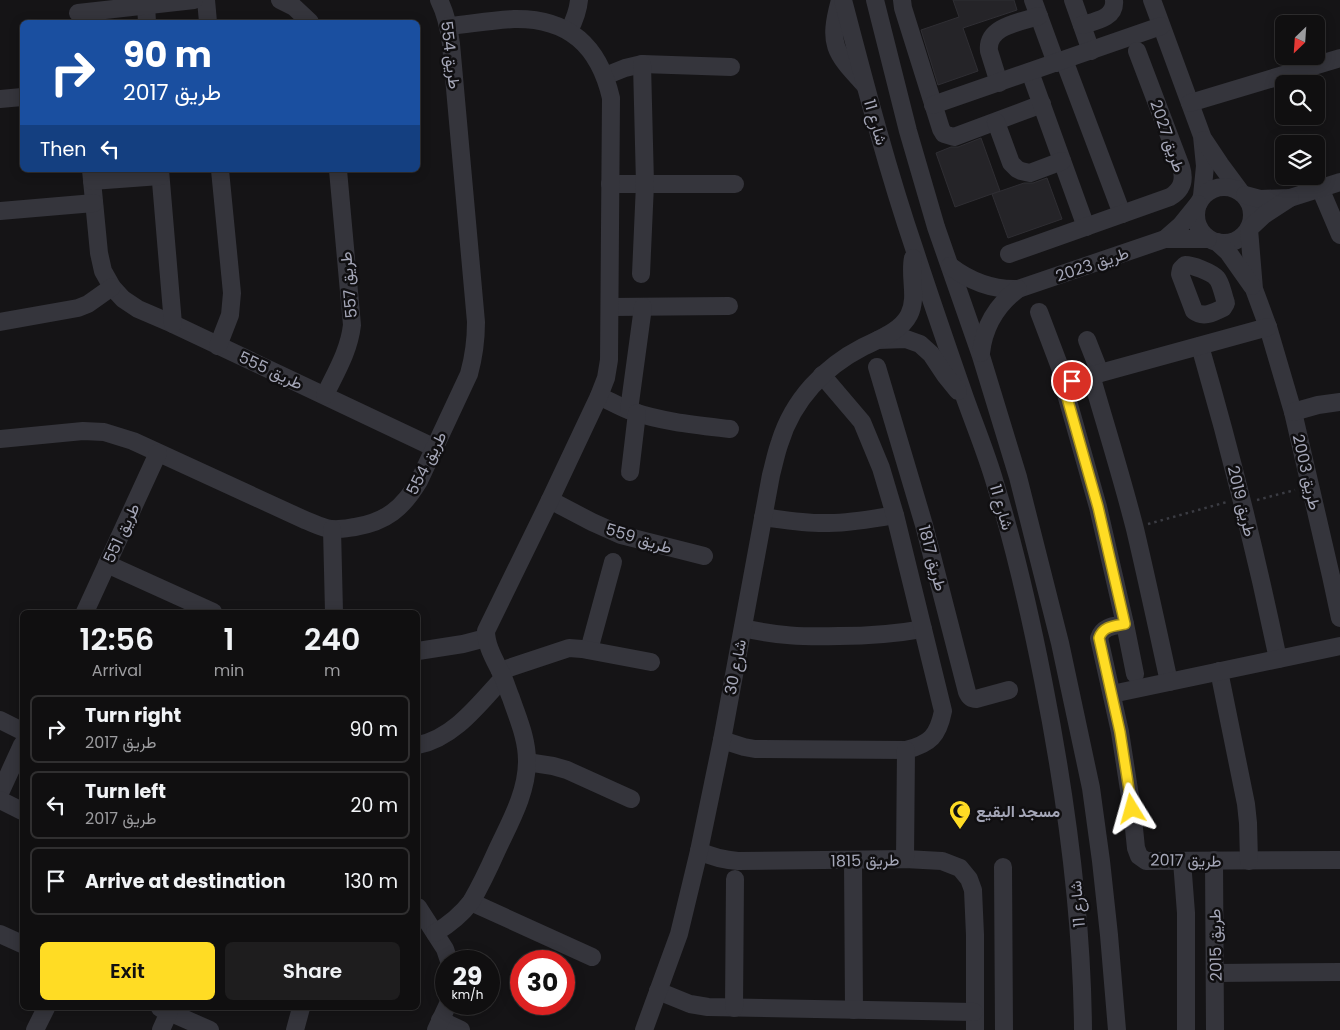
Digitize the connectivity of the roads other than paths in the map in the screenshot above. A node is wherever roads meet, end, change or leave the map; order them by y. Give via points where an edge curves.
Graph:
1 (194, 0) edge
2 (206, 0) edge
3 (280, 0) edge
4 (439, 0) edge
5 (579, 0) edge
6 (841, 0) edge
7 (875, 0) edge
8 (902, 0) edge
9 (1073, 0) edge
10 (1114, 0) edge
11 (1152, 0) edge
12 (1036, 8) edge
13 (78, 12) edge
14 (146, 14) edge
15 (208, 20) edge
16 (308, 20) edge
17 (1082, 25) junction
18 (449, 26) junction
19 (1162, 26) junction
20 (569, 31) junction
21 (1091, 51) junction
22 (1137, 51) dead end
23 (1340, 58) edge
24 (1060, 61) junction
25 (642, 64) junction
26 (731, 67) dead end
27 (1030, 72) junction
28 (605, 76) junction
29 (999, 83) junction
30 (20, 96) edge
31 (0, 99) edge
32 (1042, 104) junction
33 (1190, 104) junction
34 (934, 105) junction
35 (996, 122) junction
36 (1202, 136) junction
37 (1062, 162) junction
38 (220, 172) edge
39 (338, 172) edge
40 (160, 173) edge
41 (91, 176) edge
42 (1340, 182) edge
43 (610, 184) junction
44 (645, 184) junction
45 (734, 184) dead end
46 (1320, 188) junction
47 (1242, 193) junction
48 (1290, 198) junction
49 (1200, 200) junction
50 (94, 203) junction
51 (0, 211) edge
52 (1122, 214) junction
53 (1086, 227) junction
54 (1249, 228) junction
55 (1340, 235) edge
56 (1166, 239) junction
57 (1213, 240) junction
58 (914, 249) junction
59 (1009, 254) dead end
60 (950, 266) junction
61 (641, 274) dead end
62 (112, 287) junction
63 (1018, 289) junction
64 (1254, 289) junction
65 (643, 306) junction
66 (729, 306) dead end
67 (610, 307) junction
68 (1039, 312) dead end
69 (1198, 314) dead end
70 (0, 322) edge
71 (173, 324) junction
72 (1268, 327) junction
73 (878, 340) junction
74 (1087, 340) dead end
75 (1203, 345) junction
76 (218, 346) junction
77 (980, 356) junction
78 (877, 368) dead end
79 (822, 375) junction
80 (1083, 378) junction
81 (325, 395) junction
82 (600, 396) junction
83 (965, 398) junction
84 (1340, 402) edge
85 (633, 411) junction
86 (1293, 412) junction
87 (730, 429) dead end
88 (0, 439) edge
89 (435, 448) junction
90 (158, 453) junction
91 (905, 459) junction
92 (881, 468) junction
93 (630, 472) dead end
94 (550, 500) junction
95 (895, 515) junction
96 (763, 517) junction
97 (332, 529) junction
98 (704, 556) dead end
99 (613, 562) dead end
100 (107, 564) junction
101 (86, 610) edge
102 (209, 610) edge
103 (334, 610) edge
104 (1340, 618) edge
105 (1125, 624) junction
106 (743, 628) junction
107 (923, 629) junction
108 (486, 638) junction
109 (1340, 646) edge
110 (590, 650) junction
111 (420, 651) edge
112 (958, 659) junction
113 (1278, 659) junction
114 (651, 662) dead end
115 (932, 664) junction
116 (1219, 671) junction
117 (502, 674) junction
118 (1135, 674) dead end
119 (1169, 682) junction
120 (1009, 690) dead end
121 (1112, 694) junction
122 (0, 720) edge
123 (20, 730) edge
124 (722, 740) junction
125 (420, 744) edge
126 (20, 749) edge
127 (906, 750) junction
128 (527, 762) junction
129 (0, 793) edge
130 (631, 799) dead end
131 (0, 800) edge
132 (20, 809) edge
133 (699, 851) junction
134 (905, 859) junction
135 (853, 860) junction
136 (1214, 860) junction
137 (1340, 860) edge
138 (1182, 861) junction
139 (1249, 861) junction
140 (1003, 867) dead end
141 (735, 879) dead end
142 (472, 902) junction
143 (420, 910) edge
144 (1214, 912) junction
145 (1186, 913) junction
146 (435, 933) junction
147 (975, 935) junction
148 (1003, 936) junction
149 (2, 940) edge
150 (20, 944) edge
151 (445, 950) edge
152 (592, 957) dead end
153 (1340, 972) edge
154 (1215, 973) junction
155 (658, 991) junction
156 (734, 1008) junction
157 (45, 1010) edge
158 (165, 1010) edge
159 (300, 1010) edge
160 (854, 1010) junction
161 (974, 1012) junction
162 (438, 1025) edge
163 (35, 1030) edge
164 (161, 1030) edge
165 (210, 1030) edge
166 (295, 1030) edge
167 (461, 1030) edge
168 (644, 1030) edge
169 (975, 1030) edge
170 (1004, 1030) edge
171 (1083, 1030) edge
172 (1117, 1030) edge
173 (1186, 1030) edge
174 (1215, 1030) edge

1 - 14 street
2 - 15 street
3 - 16 street
4 - 18 street, طريق 554
5 - 20 street
6 - 58 street, شارع 11
7 - 60 street, شارع 11 via 908,132
8 - 34 street
9 - 17 street
10 - 17 street via 1113,10 1107,17
11 - 19 street
12 - 24 street
12 - 29 street via 1001,28 988,46
13 - 14 street
17 - 21 street
18 - 20 street via 513,19 551,24
18 - 89 street, طريق 554 via 476,339 469,374
19 - 21 street
19 - 33 street
20 - 28 street via 580,38
21 - 24 street
22 - 52 street, طريق 2027 via 1183,179 1179,190 1170,197
23 - 33 street
24 - 27 street
24 - 52 street
25 - 26 street
25 - 28 street
25 - 44 street
27 - 29 street
27 - 32 street
28 - 43 street via 611,98
29 - 34 street
30 - 31 street
32 - 35 street
32 - 37 street
33 - 36 street
34 - 35 street via 942,132 950,137
35 - 37 street via 1017,169 1030,173
36 - 47 street
36 - 49 street via 1205,166
37 - 53 street
38 - 76 street via 232,294 230,315
39 - 81 street, طريق 557 via 352,325 346,351
40 - 41 street
40 - 71 street
41 - 50 street, طريق 555
42 - 46 street
43 - 44 street
43 - 67 street
44 - 45 street
44 - 61 street
46 - 48 street
46 - 55 street
47 - 48 street via 1260,199
47 - 49 street via 1230,187 1220,187 1210,190
47 - 54 street via 1252,211
48 - 54 street
49 - 56 street, طريق 2023
49 - 57 street via 1195,214 1197,223 1201,232
50 - 51 street
50 - 62 street, طريق 555 via 99,253 103,271
52 - 53 street, طريق 2027
53 - 59 street, طريق 2027
54 - 57 street via 1233,242
54 - 64 street
56 - 57 street, طريق 2023
56 - 63 street, طريق 2023
57 - 64 street via 1228,252
58 - 73 street, شارع 30 via 910,313 902,325
58 - 83 street, شارع 11
60 - 63 street, طريق 2023 via 982,285
60 - 77 street, شارع 11
62 - 70 street via 78,308
62 - 71 street, طريق 555 via 138,309
63 - 77 street, طريق 2023 via 990,321
64 - 72 street, طريق 2003
65 - 66 street
65 - 67 street
65 - 85 street
67 - 82 street via 609,360
68 - 80 street
69 - 75 street, طريق 2019
71 - 76 street, طريق 555
72 - 75 street
72 - 86 street, طريق 2003
73 - 79 street, شارع 30 via 842,359
73 - 83 street, شارع 30 via 906,339 920,344 932,354
74 - 80 street
75 - 80 street
75 - 113 street, طريق 2019 via 1243,501
76 - 81 street, طريق 555
77 - 172 street, شارع 11 via 1040,560 1091,788
78 - 91 street, طريق 1817
79 - 92 street, طريق 1817 via 862,422
79 - 96 street, شارع 30 via 804,394 780,441
80 - 105 street via 1066,394 1098,507
80 - 119 street via 1134,528
81 - 89 street, طريق 555
82 - 85 street
82 - 94 street
83 - 171 street, شارع 11 via 995,483 1014,553 1050,715 1073,863 1080,937
84 - 86 street
85 - 87 street via 668,421
85 - 93 street
86 - 104 street, طريق 2003
88 - 90 street, طريق 554 via 104,432
89 - 97 street, طريق 554 via 415,489 384,520
90 - 97 street, طريق 554 via 305,520
90 - 100 street, طريق 551
91 - 92 street
91 - 112 street, طريق 1817
92 - 95 street, طريق 1817
94 - 98 street, طريق 559 via 621,535
94 - 108 street via 488,626
95 - 96 street, طريق 1817 via 829,523
95 - 107 street, طريق 1817
96 - 106 street, شارع 30
97 - 103 street
99 - 110 street
100 - 101 street, طريق 551
100 - 102 street
105 - 118 street
105 - 121 street, طريق 2017 via 1106,628 1099,638
106 - 107 street via 803,637 871,636
106 - 124 street, شارع 30
107 - 115 street, طريق 1817
108 - 111 street
108 - 117 street
109 - 113 street
110 - 114 street
110 - 117 street via 569,648
112 - 115 street
112 - 120 street, طريق 1817 via 968,696 972,699
113 - 116 street
115 - 127 street, طريق 1817 via 943,711 940,726 932,738
116 - 119 street
116 - 139 street via 1246,804
117 - 125 street via 468,716 445,735
117 - 128 street via 523,732
119 - 121 street
121 - 138 street, طريق 2017 via 1137,852 1146,861
122 - 123 street
124 - 127 street, طريق 1817 via 755,749
124 - 133 street, شارع 30
126 - 129 street
127 - 134 street
128 - 130 street via 567,770
128 - 142 street via 515,811
131 - 132 street
133 - 135 street, طريق 1815 via 724,860 738,861
133 - 155 street, شارع 30 via 679,934
134 - 135 street, طريق 1815
134 - 147 street, طريق 1815 via 942,861 960,868 973,890
135 - 160 street
136 - 138 street, طريق 2017
136 - 139 street, طريق 2017
136 - 144 street, طريق 2015
137 - 139 street, طريق 2017
138 - 145 street
140 - 148 street
141 - 156 street
142 - 146 street via 449,925
142 - 152 street
143 - 146 street
144 - 145 street
144 - 154 street, طريق 2015
145 - 173 street
146 - 151 street
147 - 148 street
147 - 161 street, طريق 1815
148 - 170 street
149 - 150 street
153 - 154 street
154 - 174 street, طريق 2015
155 - 156 street via 699,1006
155 - 168 street, شارع 30
156 - 160 street
157 - 163 street
158 - 164 street
158 - 165 street
159 - 166 street
160 - 161 street
161 - 169 street, طريق 1815
162 - 167 street

